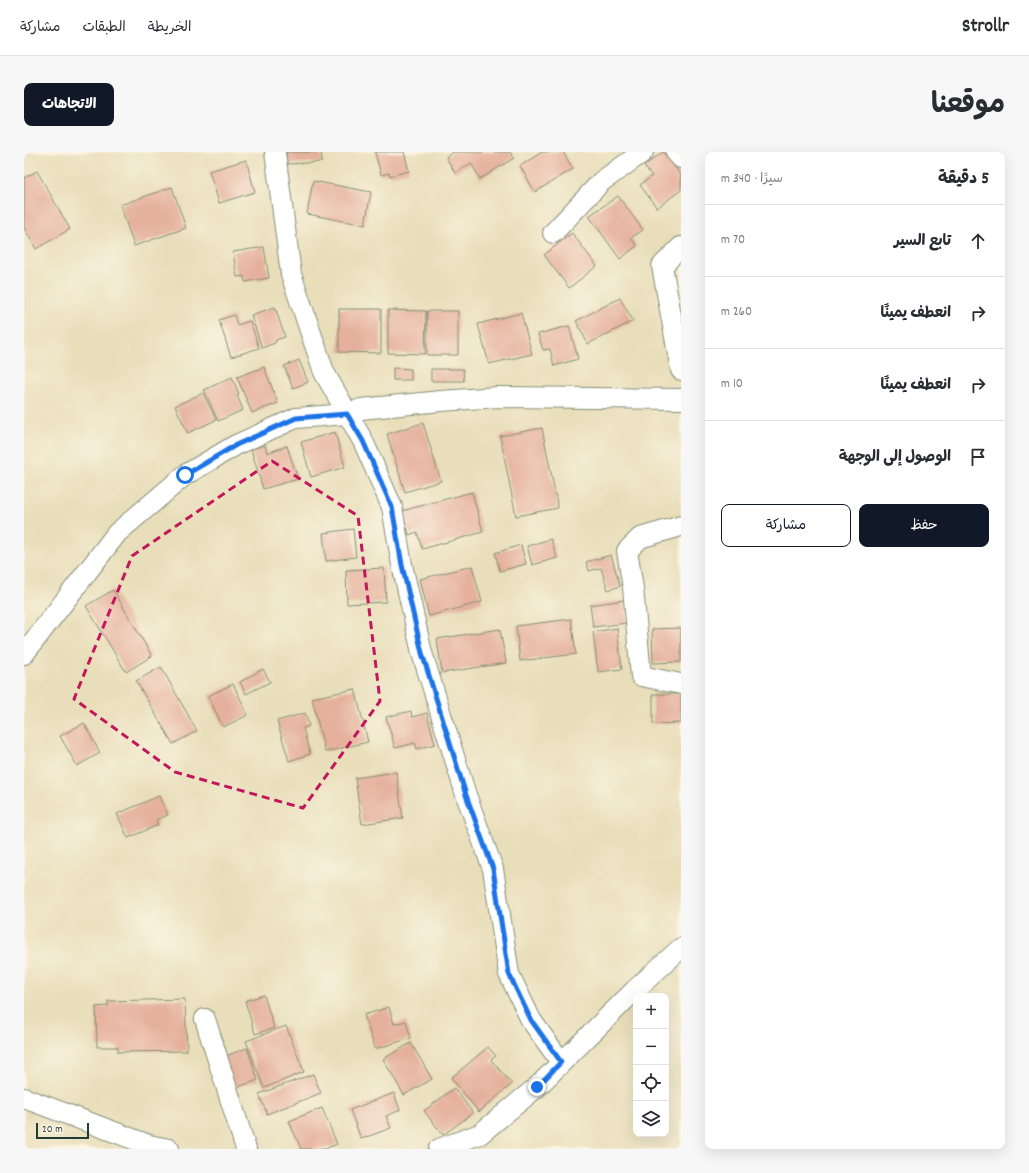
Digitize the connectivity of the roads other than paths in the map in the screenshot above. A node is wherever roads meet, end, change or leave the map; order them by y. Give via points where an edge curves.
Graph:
1 (275, 152) edge
2 (643, 152) edge
3 (676, 152) edge
4 (681, 158) edge
5 (553, 233) dead end
6 (681, 247) edge
7 (681, 370) edge
8 (681, 399) edge
9 (347, 414) junction
10 (681, 526) edge
11 (24, 654) edge
12 (681, 684) edge
13 (681, 948) edge
14 (205, 1019) dead end
15 (561, 1062) junction
16 (24, 1098) edge
17 (169, 1149) edge
18 (246, 1149) edge
19 (439, 1149) edge

1 - 9 street via 291,274 324,372
2 - 5 street via 602,181
3 - 4 street
6 - 7 street via 662,266
8 - 9 street via 498,397 361,409
9 - 11 street via 296,418 236,445 185,475 117,533
9 - 15 street via 363,441 392,507 422,653 466,795 493,869 509,974 531,1020
10 - 12 street via 640,538 627,551 634,588 640,676
13 - 15 street
14 - 18 street
15 - 19 street via 537,1087 480,1134
16 - 17 street via 149,1145

